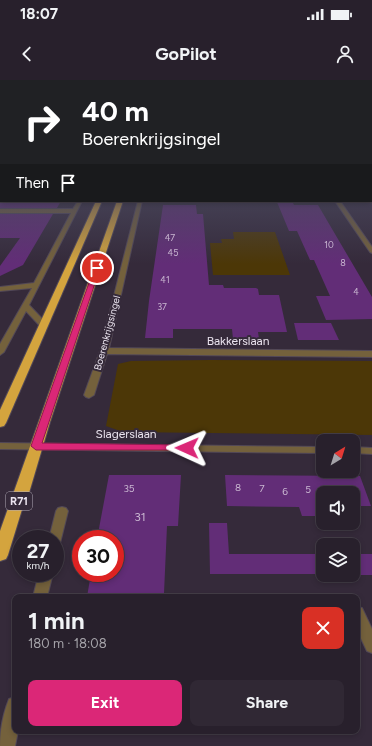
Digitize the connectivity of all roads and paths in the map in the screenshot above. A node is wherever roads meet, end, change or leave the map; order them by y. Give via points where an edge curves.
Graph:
1 (79, 202) edge
2 (99, 202) edge
3 (120, 202) edge
4 (140, 202) edge
5 (338, 202) edge
6 (0, 210) edge
7 (75, 211) junction
8 (372, 251) edge
9 (37, 285) junction
10 (0, 289) edge
11 (25, 306) junction
12 (44, 325) junction
13 (104, 351) junction
14 (0, 352) edge
15 (372, 354) edge
16 (89, 395) dead end
17 (0, 423) edge
18 (0, 446) edge
19 (36, 446) junction
20 (316, 450) edge
21 (360, 450) edge
22 (372, 451) edge
23 (62, 511) dead end
24 (57, 530) edge
25 (0, 555) edge
26 (44, 582) edge
27 (41, 594) edge
28 (360, 620) edge
29 (372, 646) edge
30 (12, 719) edge
31 (6, 746) edge

1 - 7 street
2 - 12 highway
3 - 19 highway, R71
4 - 13 street, Boerenkrijgsingel
5 - 8 street
6 - 7 street
7 - 9 street
9 - 10 street
9 - 11 street
11 - 12 street
11 - 14 street
12 - 17 highway
13 - 15 street, Bakkerslaan
13 - 16 street, Boerenkrijgsingel
18 - 19 street, Slagerslaan
19 - 20 street, Slagerslaan
19 - 25 highway, R71 via 26,483
21 - 22 street
23 - 24 street
26 - 27 street
28 - 29 street
30 - 31 street

